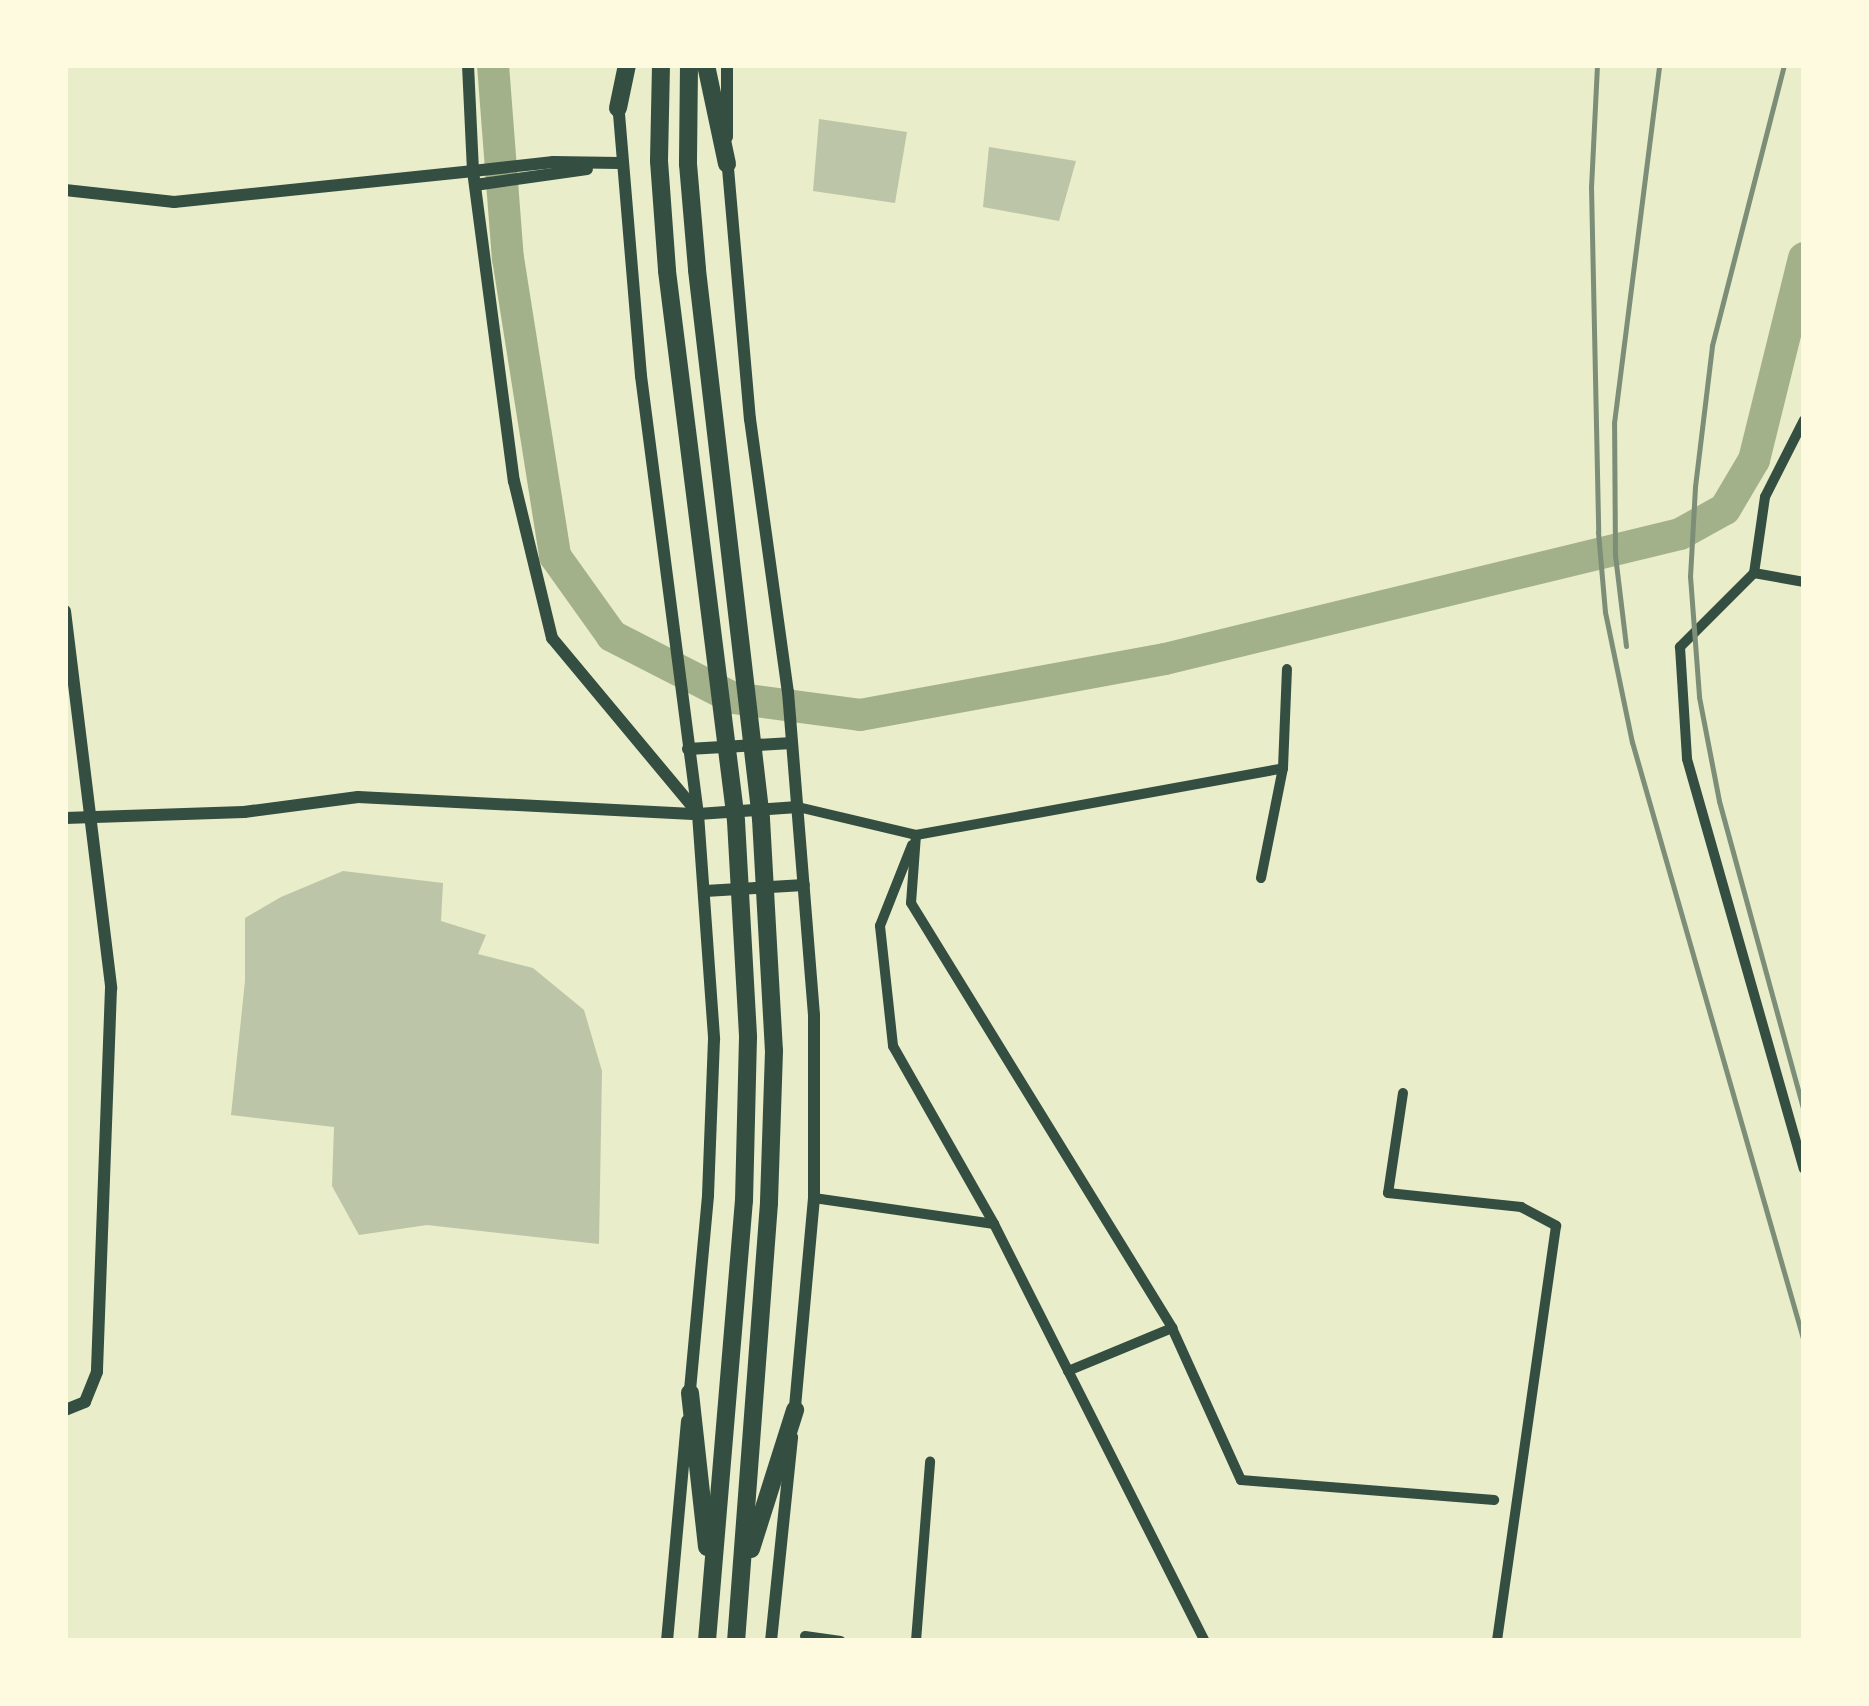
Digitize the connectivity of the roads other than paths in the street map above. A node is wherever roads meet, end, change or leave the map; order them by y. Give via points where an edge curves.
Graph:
1 (468, 65) edge
2 (617, 65) edge
3 (627, 65) edge
4 (661, 65) edge
5 (689, 65) edge
6 (706, 65) edge
7 (727, 65) edge
8 (618, 108) junction
9 (619, 163) junction
10 (728, 164) junction
11 (474, 178) junction
12 (65, 190) edge
13 (1804, 420) edge
14 (1754, 573) junction
15 (1804, 582) edge
16 (65, 611) edge
17 (1287, 669) dead end
18 (792, 748) junction
19 (688, 749) junction
20 (1282, 768) junction
21 (798, 807) junction
22 (698, 814) junction
23 (65, 818) edge
24 (88, 819) junction
25 (916, 835) junction
26 (1262, 878) dead end
27 (804, 885) junction
28 (706, 891) junction
29 (1403, 1093) dead end
30 (1804, 1169) edge
31 (814, 1198) junction
32 (994, 1224) junction
33 (1172, 1328) junction
34 (1068, 1371) junction
35 (690, 1393) junction
36 (65, 1410) edge
37 (795, 1410) junction
38 (930, 1462) dead end
39 (1494, 1500) dead end
40 (741, 1578) junction
41 (711, 1590) junction
42 (805, 1636) dead end
43 (667, 1641) edge
44 (706, 1641) edge
45 (736, 1641) edge
46 (771, 1641) edge
47 (841, 1641) edge
48 (916, 1641) edge
49 (1205, 1641) edge
50 (1497, 1641) edge

1 - 11 street
2 - 8 street
3 - 8 highway
4 - 41 highway via 667,270 736,822 748,1038 744,1200
5 - 40 highway via 697,270 761,819 774,1052
6 - 10 highway
7 - 10 street
8 - 9 street
9 - 11 street
9 - 19 street
10 - 18 street via 750,419
11 - 12 street via 174,202
11 - 22 street via 514,481 552,638
13 - 14 street via 1765,497
14 - 15 street
14 - 30 street via 1680,647 1687,759
16 - 24 street
17 - 20 street
18 - 19 street
18 - 21 street
19 - 22 street
20 - 25 street
20 - 26 street
21 - 22 street
21 - 25 street
21 - 27 street
22 - 24 street via 358,797 244,812
22 - 28 street
23 - 24 street
24 - 36 street via 110,988 110,1106 98,1372 85,1402
25 - 32 street via 880,926 893,1046
25 - 33 street via 911,903
27 - 28 street
27 - 31 street via 814,1015
28 - 35 street via 714,1039
29 - 50 street via 1388,1194 1521,1207 1556,1226
31 - 32 street
31 - 37 street
32 - 34 street
33 - 34 street
33 - 39 street via 1241,1480
34 - 49 street
35 - 41 highway
35 - 43 street
37 - 40 highway
37 - 46 street
38 - 48 street
40 - 45 highway
41 - 44 highway
42 - 47 street

